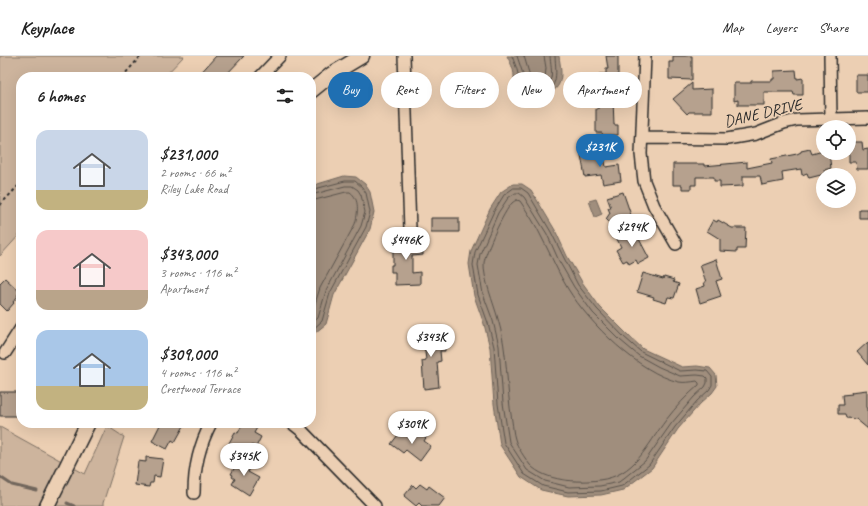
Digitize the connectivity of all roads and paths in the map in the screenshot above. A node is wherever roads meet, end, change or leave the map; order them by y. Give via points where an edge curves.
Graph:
1 (141, 56) edge
2 (280, 56) edge
3 (362, 56) edge
4 (404, 56) edge
5 (645, 56) edge
6 (830, 56) edge
7 (127, 72) edge
8 (265, 72) edge
9 (316, 87) edge
10 (831, 118) junction
11 (868, 118) edge
12 (642, 138) junction
13 (16, 188) edge
14 (0, 205) edge
15 (410, 229) dead end
16 (676, 244) dead end
17 (16, 336) edge
18 (5, 353) dead end
19 (86, 428) edge
20 (209, 428) edge
21 (298, 428) edge
22 (194, 493) dead end
23 (47, 506) edge
24 (375, 506) edge

1 - 7 path
2 - 8 street
3 - 9 main road
4 - 15 street
5 - 12 street
6 - 10 street
10 - 11 street, DANE DRIVE
10 - 12 street, DANE DRIVE via 797,120 756,134 727,139
12 - 16 street via 644,181 654,206
13 - 14 path
17 - 18 street
19 - 23 main road
20 - 22 street via 199,454 194,477
21 - 24 street

